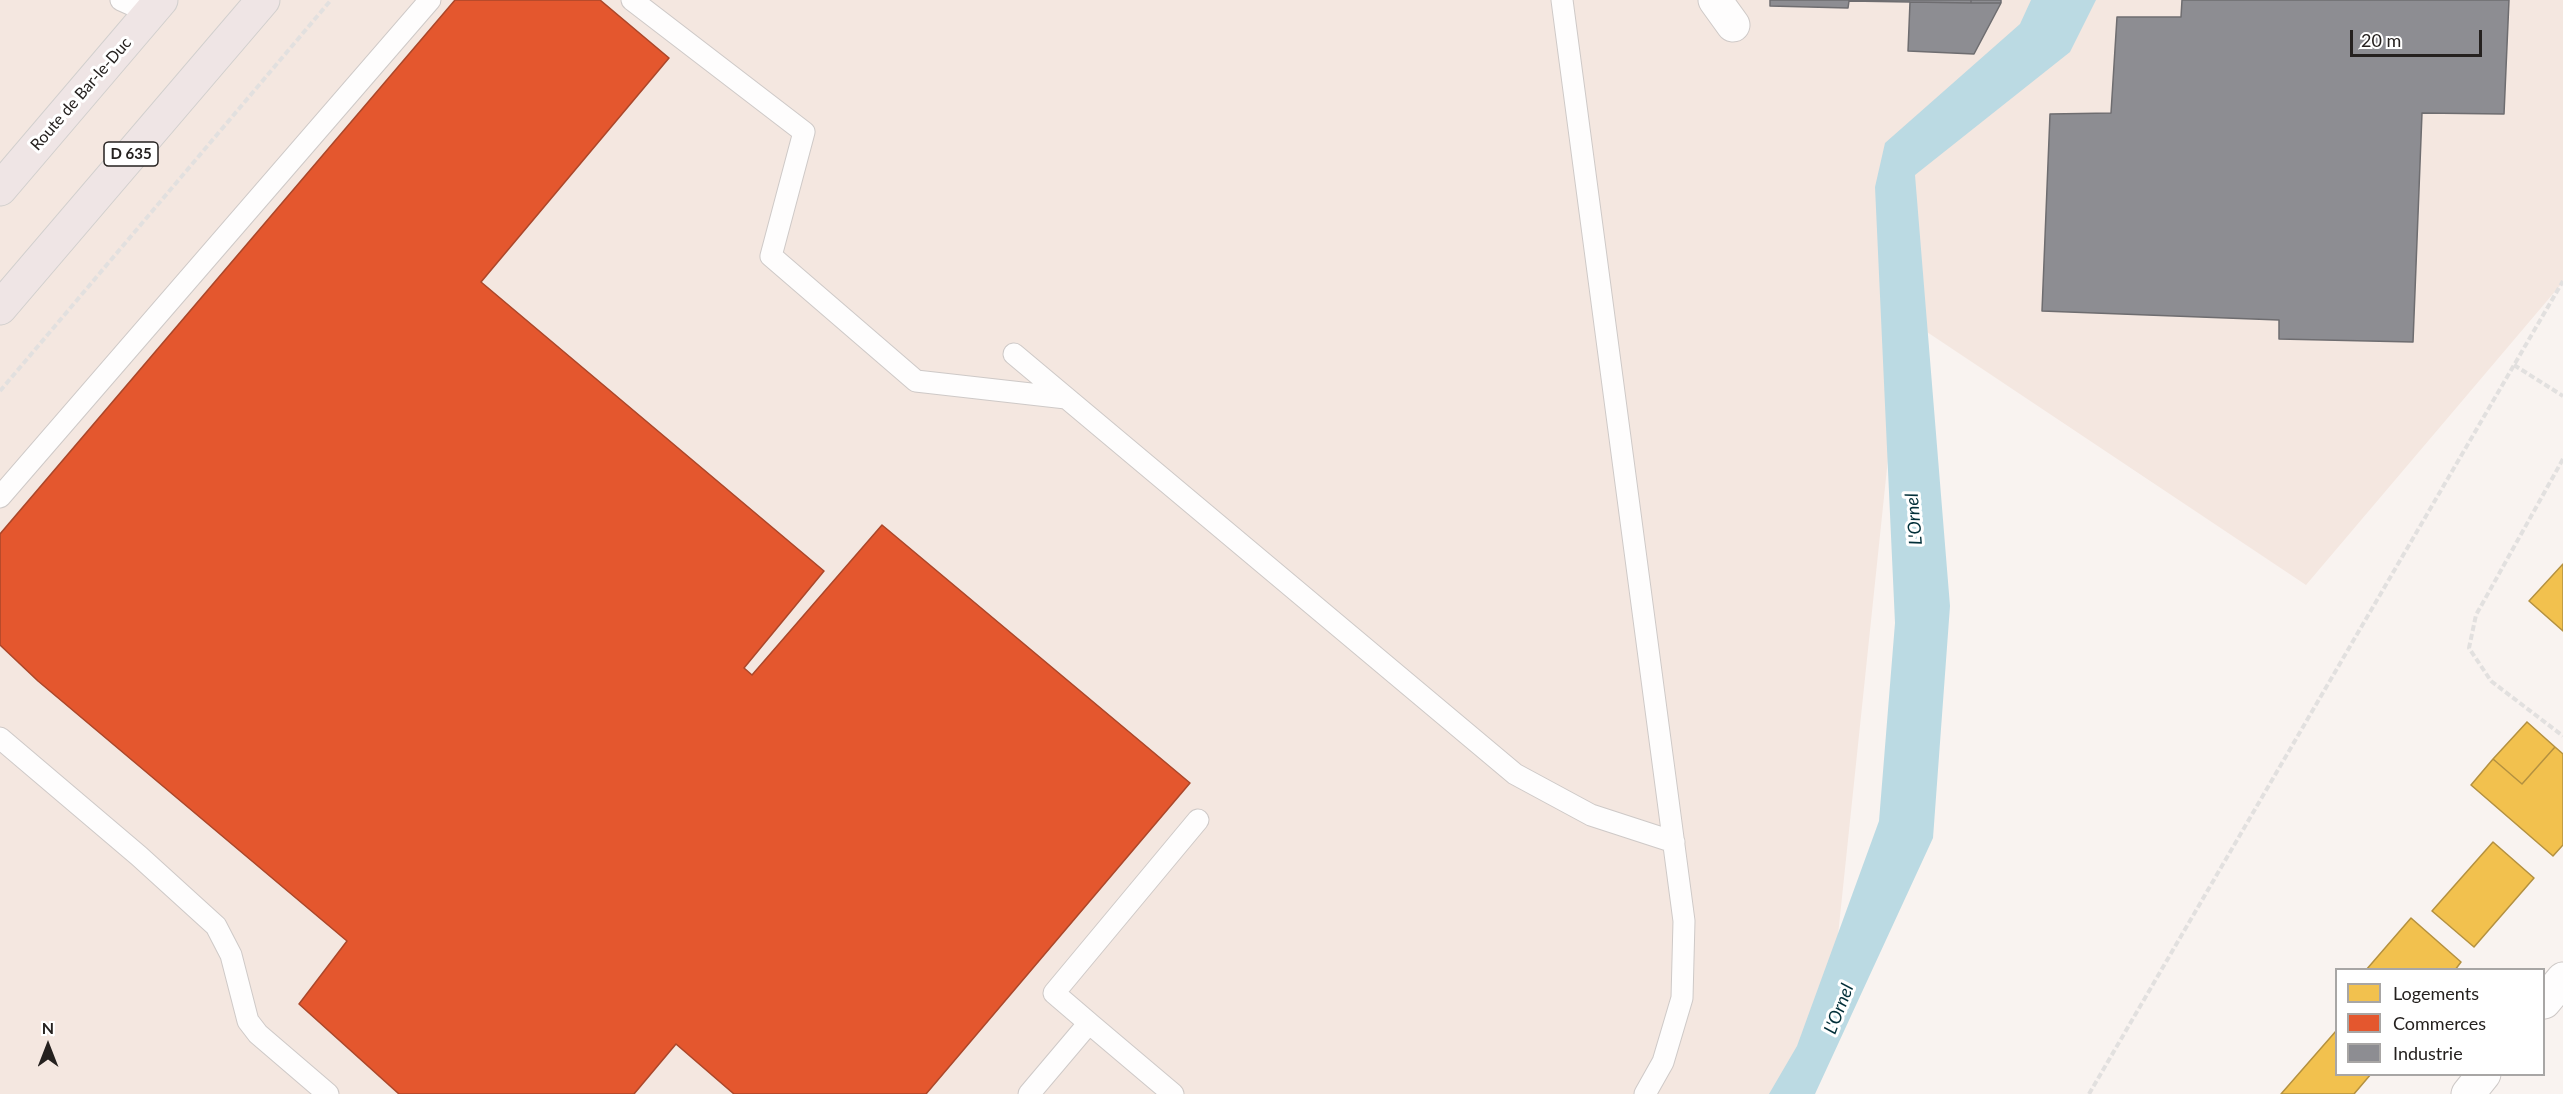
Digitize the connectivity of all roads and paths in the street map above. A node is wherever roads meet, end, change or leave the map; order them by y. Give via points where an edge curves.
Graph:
1 (121, 0) edge
2 (263, 0) edge
3 (331, 0) edge
4 (430, 0) edge
5 (632, 0) edge
6 (1563, 0) edge
7 (156, 6) edge
8 (0, 189) edge
9 (2563, 281) edge
10 (0, 309) edge
11 (1014, 354) dead end
12 (2514, 365) junction
13 (0, 391) edge
14 (2563, 396) edge
15 (1066, 398) junction
16 (2563, 459) edge
17 (0, 497) edge
18 (2563, 736) edge
19 (0, 738) edge
20 (1198, 820) dead end
21 (1674, 842) junction
22 (2563, 979) edge
23 (2545, 1001) edge
24 (1089, 1023) junction
25 (2482, 1076) edge
26 (328, 1094) edge
27 (1029, 1094) edge
28 (1173, 1094) edge
29 (1645, 1094) edge
30 (2089, 1094) edge
31 (2468, 1094) edge

1 - 7 lane
2 - 10 main road, D 635
3 - 13 path
4 - 17 lane
5 - 15 lane via 804,132 771,255 916,381
6 - 21 lane
7 - 8 main road, Route de Bar-le-Duc
9 - 12 path
11 - 15 lane
12 - 14 path
12 - 30 path
15 - 21 lane via 1515,774 1591,815
16 - 18 path via 2476,615 2469,648 2491,681
19 - 26 lane via 216,926 231,955 248,1020 258,1034
20 - 24 lane via 1054,993
21 - 29 lane via 1684,921 1682,998 1663,1062
22 - 23 street
24 - 27 lane
24 - 28 lane
25 - 31 street

